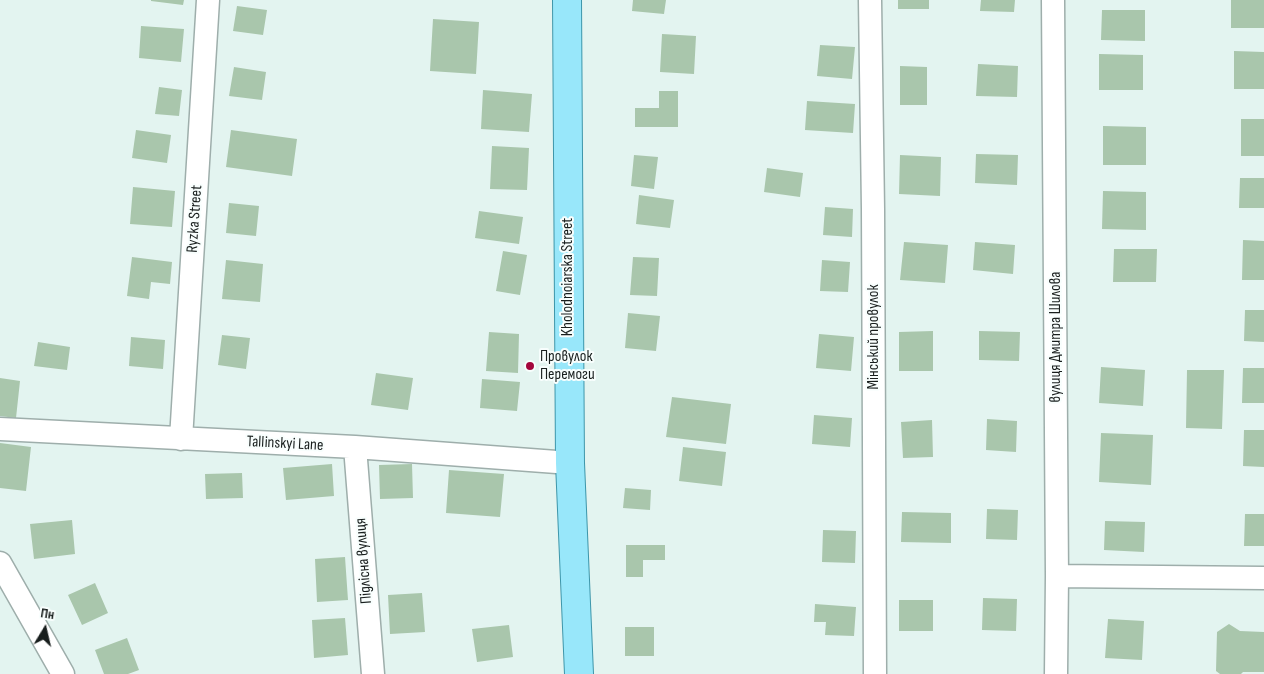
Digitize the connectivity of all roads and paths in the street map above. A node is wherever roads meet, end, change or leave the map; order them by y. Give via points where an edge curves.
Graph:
1 (208, 0) edge
2 (567, 0) edge
3 (870, 0) edge
4 (1053, 0) edge
5 (0, 430) edge
6 (181, 439) junction
7 (355, 447) junction
8 (570, 463) junction
9 (0, 563) edge
10 (1057, 576) junction
11 (1264, 578) edge
12 (63, 674) edge
13 (373, 674) edge
14 (579, 674) edge
15 (876, 674) edge
16 (1056, 674) edge

1 - 6 street, Ryzka Street
2 - 8 main road, Kholodnoiarska Street
3 - 15 street, Мінський провулок
4 - 10 street, вулиця Дмитра Шилова
5 - 6 street, Tallinskyi Lane
6 - 7 street, Tallinskyi Lane
7 - 8 street, Tallinskyi Lane
7 - 13 street, Підлісна вулиця
8 - 14 main road, Kholodnoiarska Street
9 - 12 street
10 - 11 street
10 - 16 street, вулиця Дмитра Шилова

